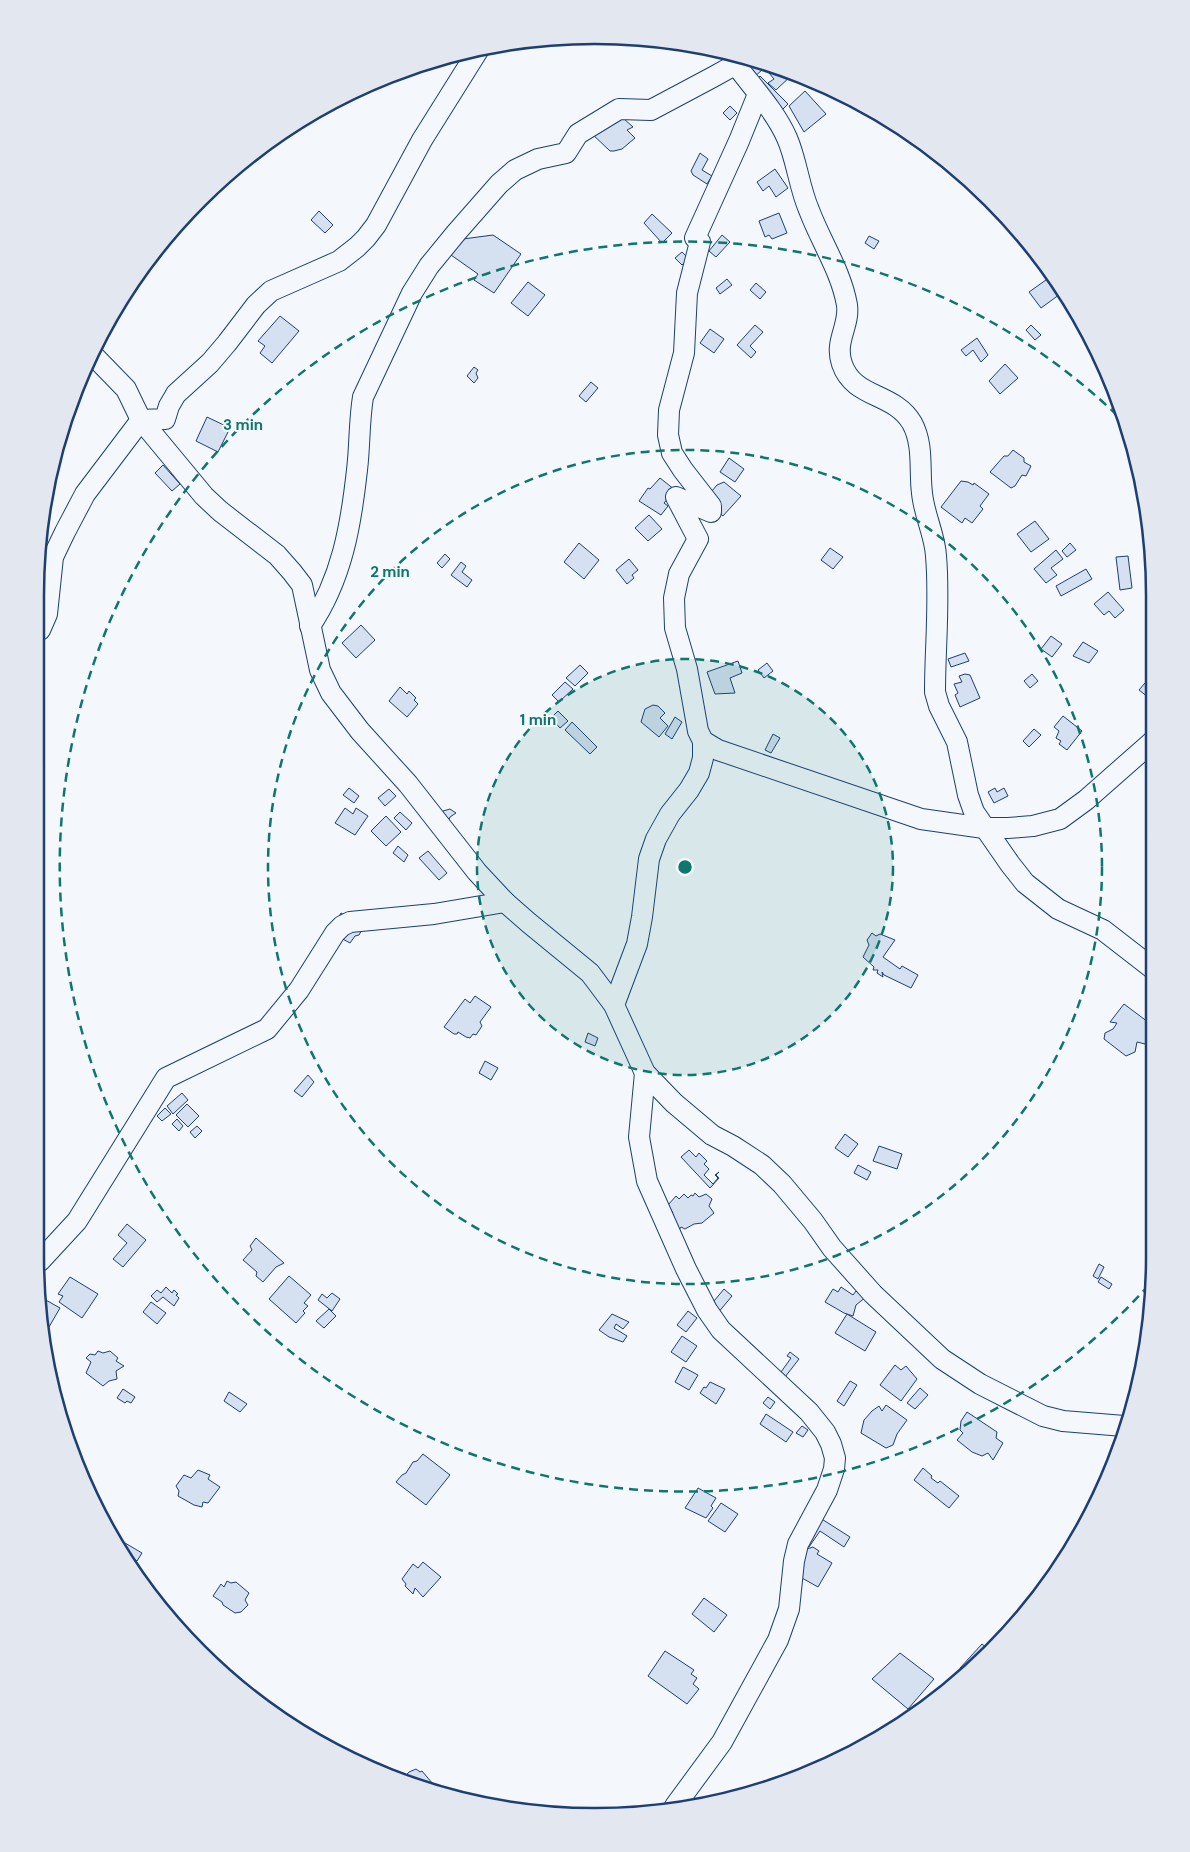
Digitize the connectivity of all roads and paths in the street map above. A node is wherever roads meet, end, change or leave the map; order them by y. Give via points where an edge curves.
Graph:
1 (474, 57) edge
2 (733, 62) edge
3 (740, 64) edge
4 (758, 94) junction
5 (97, 359) edge
6 (141, 420) junction
7 (44, 621) edge
8 (310, 626) junction
9 (703, 742) junction
10 (1146, 747) edge
11 (984, 828) junction
12 (505, 902) junction
13 (1146, 963) edge
14 (614, 1005) junction
15 (645, 1074) junction
16 (44, 1257) edge
17 (1119, 1426) edge
18 (681, 1802) edge

1 - 6 street via 366,238 339,261 271,291 210,363 176,394 165,419
2 - 8 street via 650,110 619,109 578,134 566,153 538,159 516,170 499,184 430,266 412,293 363,397 357,470 340,565 328,597
3 - 4 street via 740,69
4 - 9 street via 694,238 700,242 687,293 684,353 669,410 668,435 672,454 711,506 711,512 676,497 698,539 679,574 673,608
4 - 11 street via 787,139 808,209 840,279 847,307 838,348 846,375 864,390 898,406 913,424 918,439 922,493 938,576 935,692 956,742 974,812
5 - 6 street via 126,389
6 - 7 street via 85,494 65,532 53,557
6 - 8 street via 204,496 277,555 292,572 302,585
8 - 12 street via 320,670 332,693 360,731
9 - 11 street via 718,750 921,819
9 - 14 street via 699,773 670,814 649,859 637,944
10 - 11 street via 1060,819 1033,826
11 - 13 street via 1032,888 1058,909 1117,939
12 - 14 street via 590,973
12 - 16 street via 350,922 342,926 299,990 267,1029 166,1078 77,1221
14 - 15 street
15 - 17 street via 674,1104 712,1135 762,1165 873,1294 942,1359 980,1384 1043,1416
15 - 18 street via 639,1137 647,1181 686,1269 721,1330 809,1412 825,1432 834,1458 827,1490 798,1544 789,1609 778,1640 722,1742

